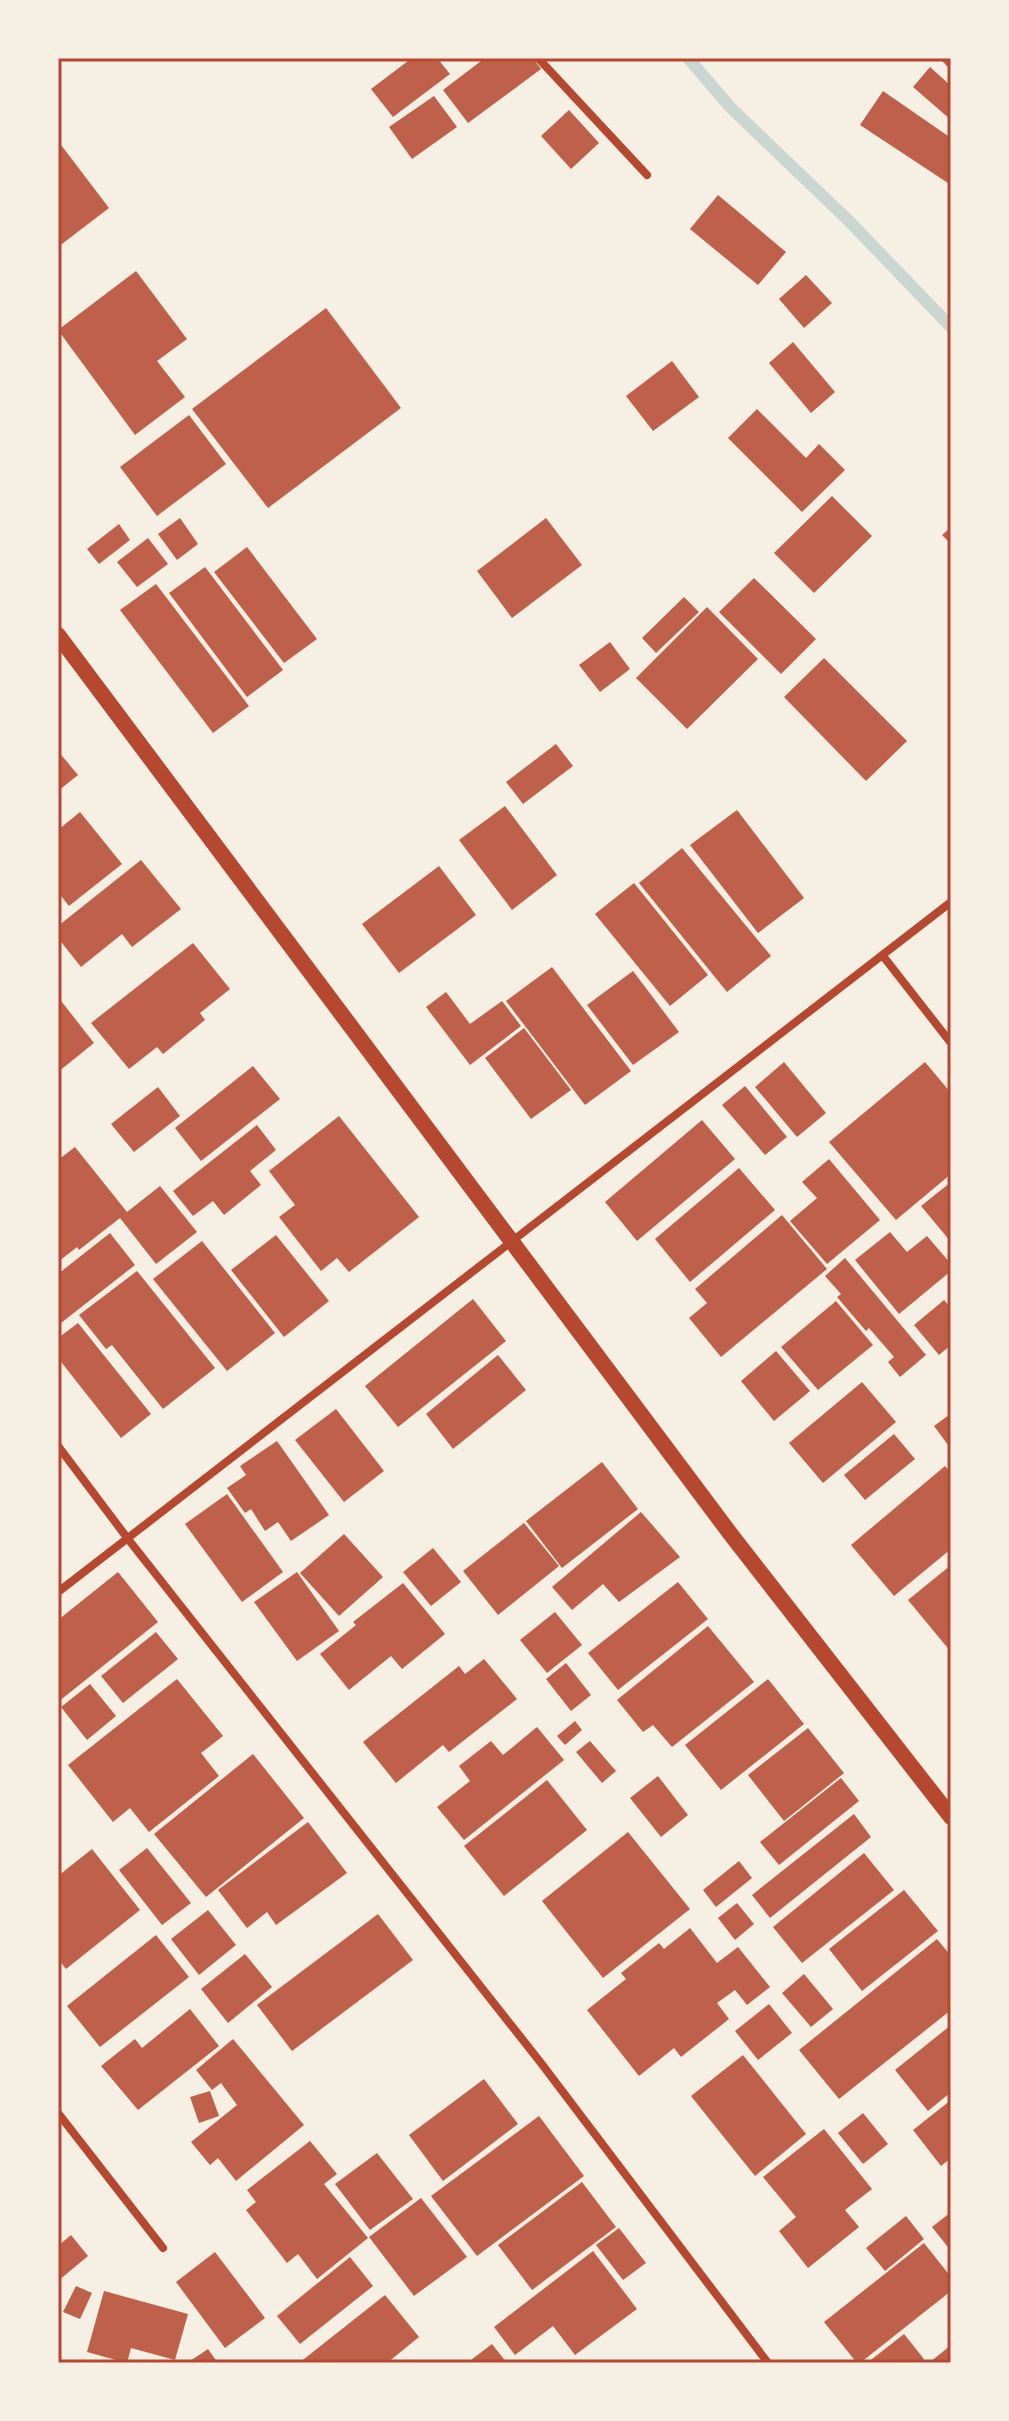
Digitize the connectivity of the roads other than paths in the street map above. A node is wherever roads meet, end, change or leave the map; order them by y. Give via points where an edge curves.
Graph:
1 (538, 58) edge
2 (647, 175) dead end
3 (58, 635) edge
4 (951, 902) edge
5 (883, 956) junction
6 (951, 1043) edge
7 (510, 1241) junction
8 (58, 1446) edge
9 (128, 1539) junction
10 (58, 1592) edge
11 (951, 1817) edge
12 (58, 2113) edge
13 (163, 2248) dead end
14 (768, 2363) edge

1 - 2 street
3 - 7 main road
4 - 5 street
5 - 6 street
5 - 7 street
7 - 9 street
7 - 11 main road
8 - 9 street
9 - 10 street
9 - 14 street via 541,2063
12 - 13 street

